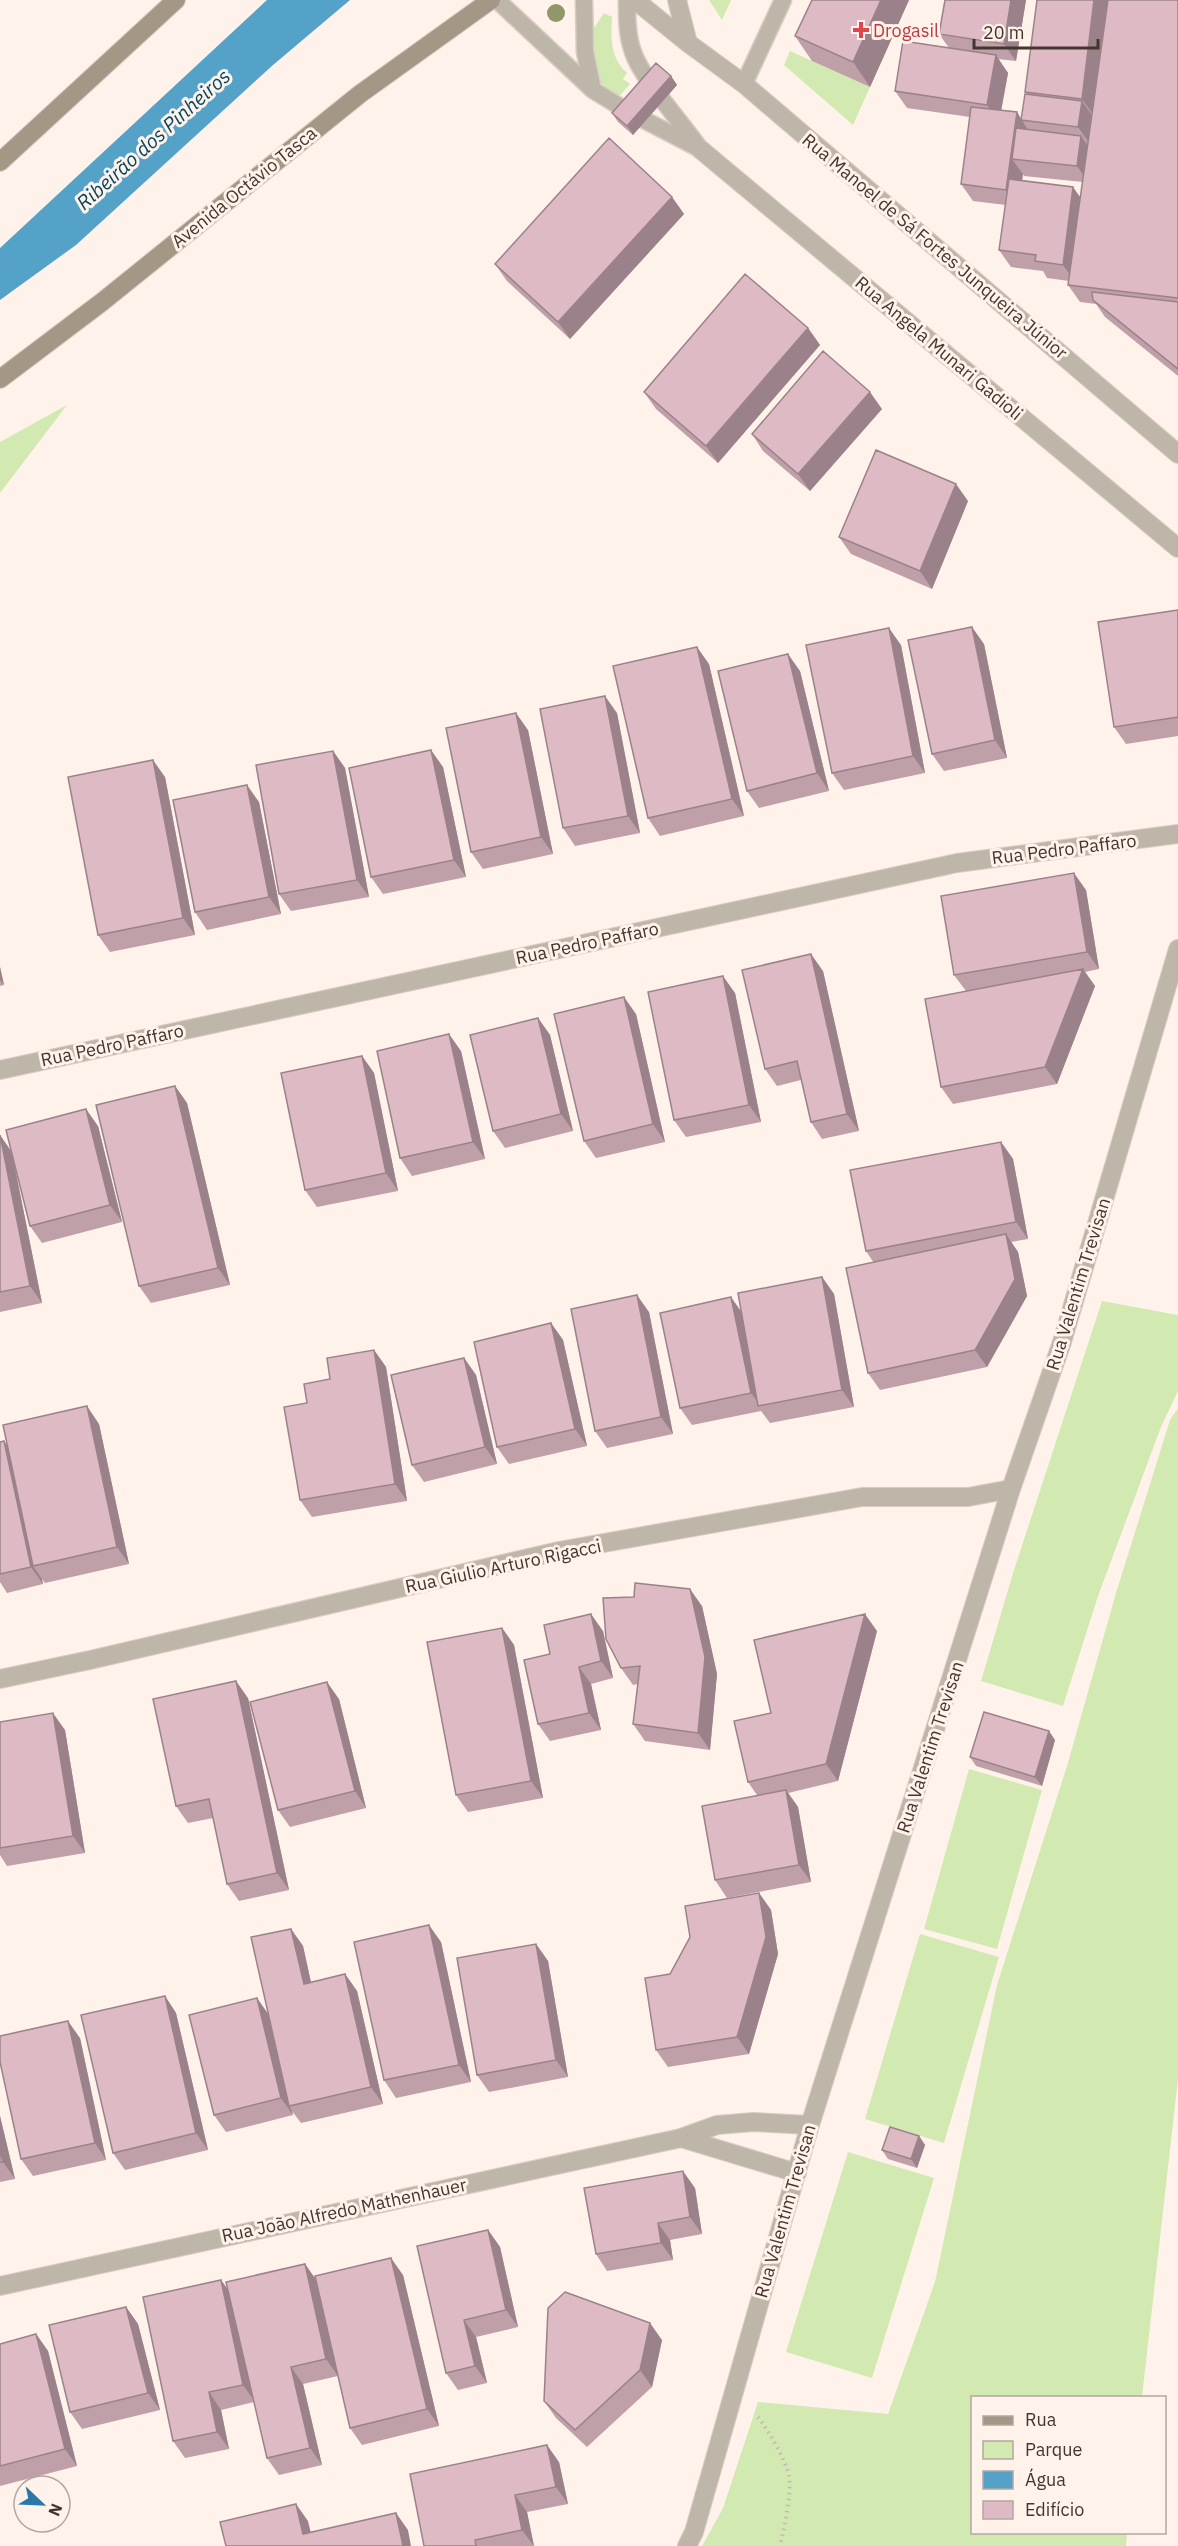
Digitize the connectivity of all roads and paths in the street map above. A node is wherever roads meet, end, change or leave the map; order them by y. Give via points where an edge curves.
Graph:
1 (176, 0) edge
2 (491, 0) edge
3 (497, 0) edge
4 (584, 0) edge
5 (627, 0) edge
6 (635, 0) edge
7 (677, 0) edge
8 (783, 0) edge
9 (688, 44) junction
10 (744, 84) junction
11 (593, 90) junction
12 (700, 149) junction
13 (0, 162) edge
14 (0, 379) edge
15 (1178, 454) edge
16 (1178, 548) edge
17 (1178, 834) edge
18 (1178, 950) edge
19 (0, 1070) edge
20 (1011, 1490) junction
21 (0, 1679) edge
22 (810, 2125) junction
23 (681, 2138) junction
24 (797, 2173) junction
25 (2, 2284) edge
26 (734, 2385) junction
27 (687, 2546) edge
28 (780, 2546) edge

1 - 13 street
2 - 14 street, Avenida Octávio Tasca via 360,94
3 - 11 lane
4 - 11 lane via 585,52
5 - 12 lane via 633,53
6 - 9 street, Rua Manoel de Sá Fortes Junqueira Júnior
7 - 9 street
8 - 10 lane
9 - 10 street, Rua Manoel de Sá Fortes Junqueira Júnior
10 - 15 street, Rua Manoel de Sá Fortes Junqueira Júnior
11 - 12 lane
12 - 16 street, Rua Angela Munari Gadioli
17 - 19 street, Rua Pedro Paffaro via 957,863
18 - 20 street, Rua Valentim Trevisan via 1062,1342
20 - 21 street, Rua Giulio Arturo Rigacci via 968,1497 862,1497 559,1551
20 - 22 street, Rua Valentim Trevisan
22 - 23 street, Rua João Alfredo Mathenhauer via 717,2124
22 - 24 street, Rua Valentim Trevisan
23 - 24 street, Rua João Alfredo Mathenhauer
23 - 25 street, Rua João Alfredo Mathenhauer
24 - 26 street, Rua Valentim Trevisan
26 - 27 street, Rua Valentim Trevisan
26 - 28 path via 768,2431 789,2476

